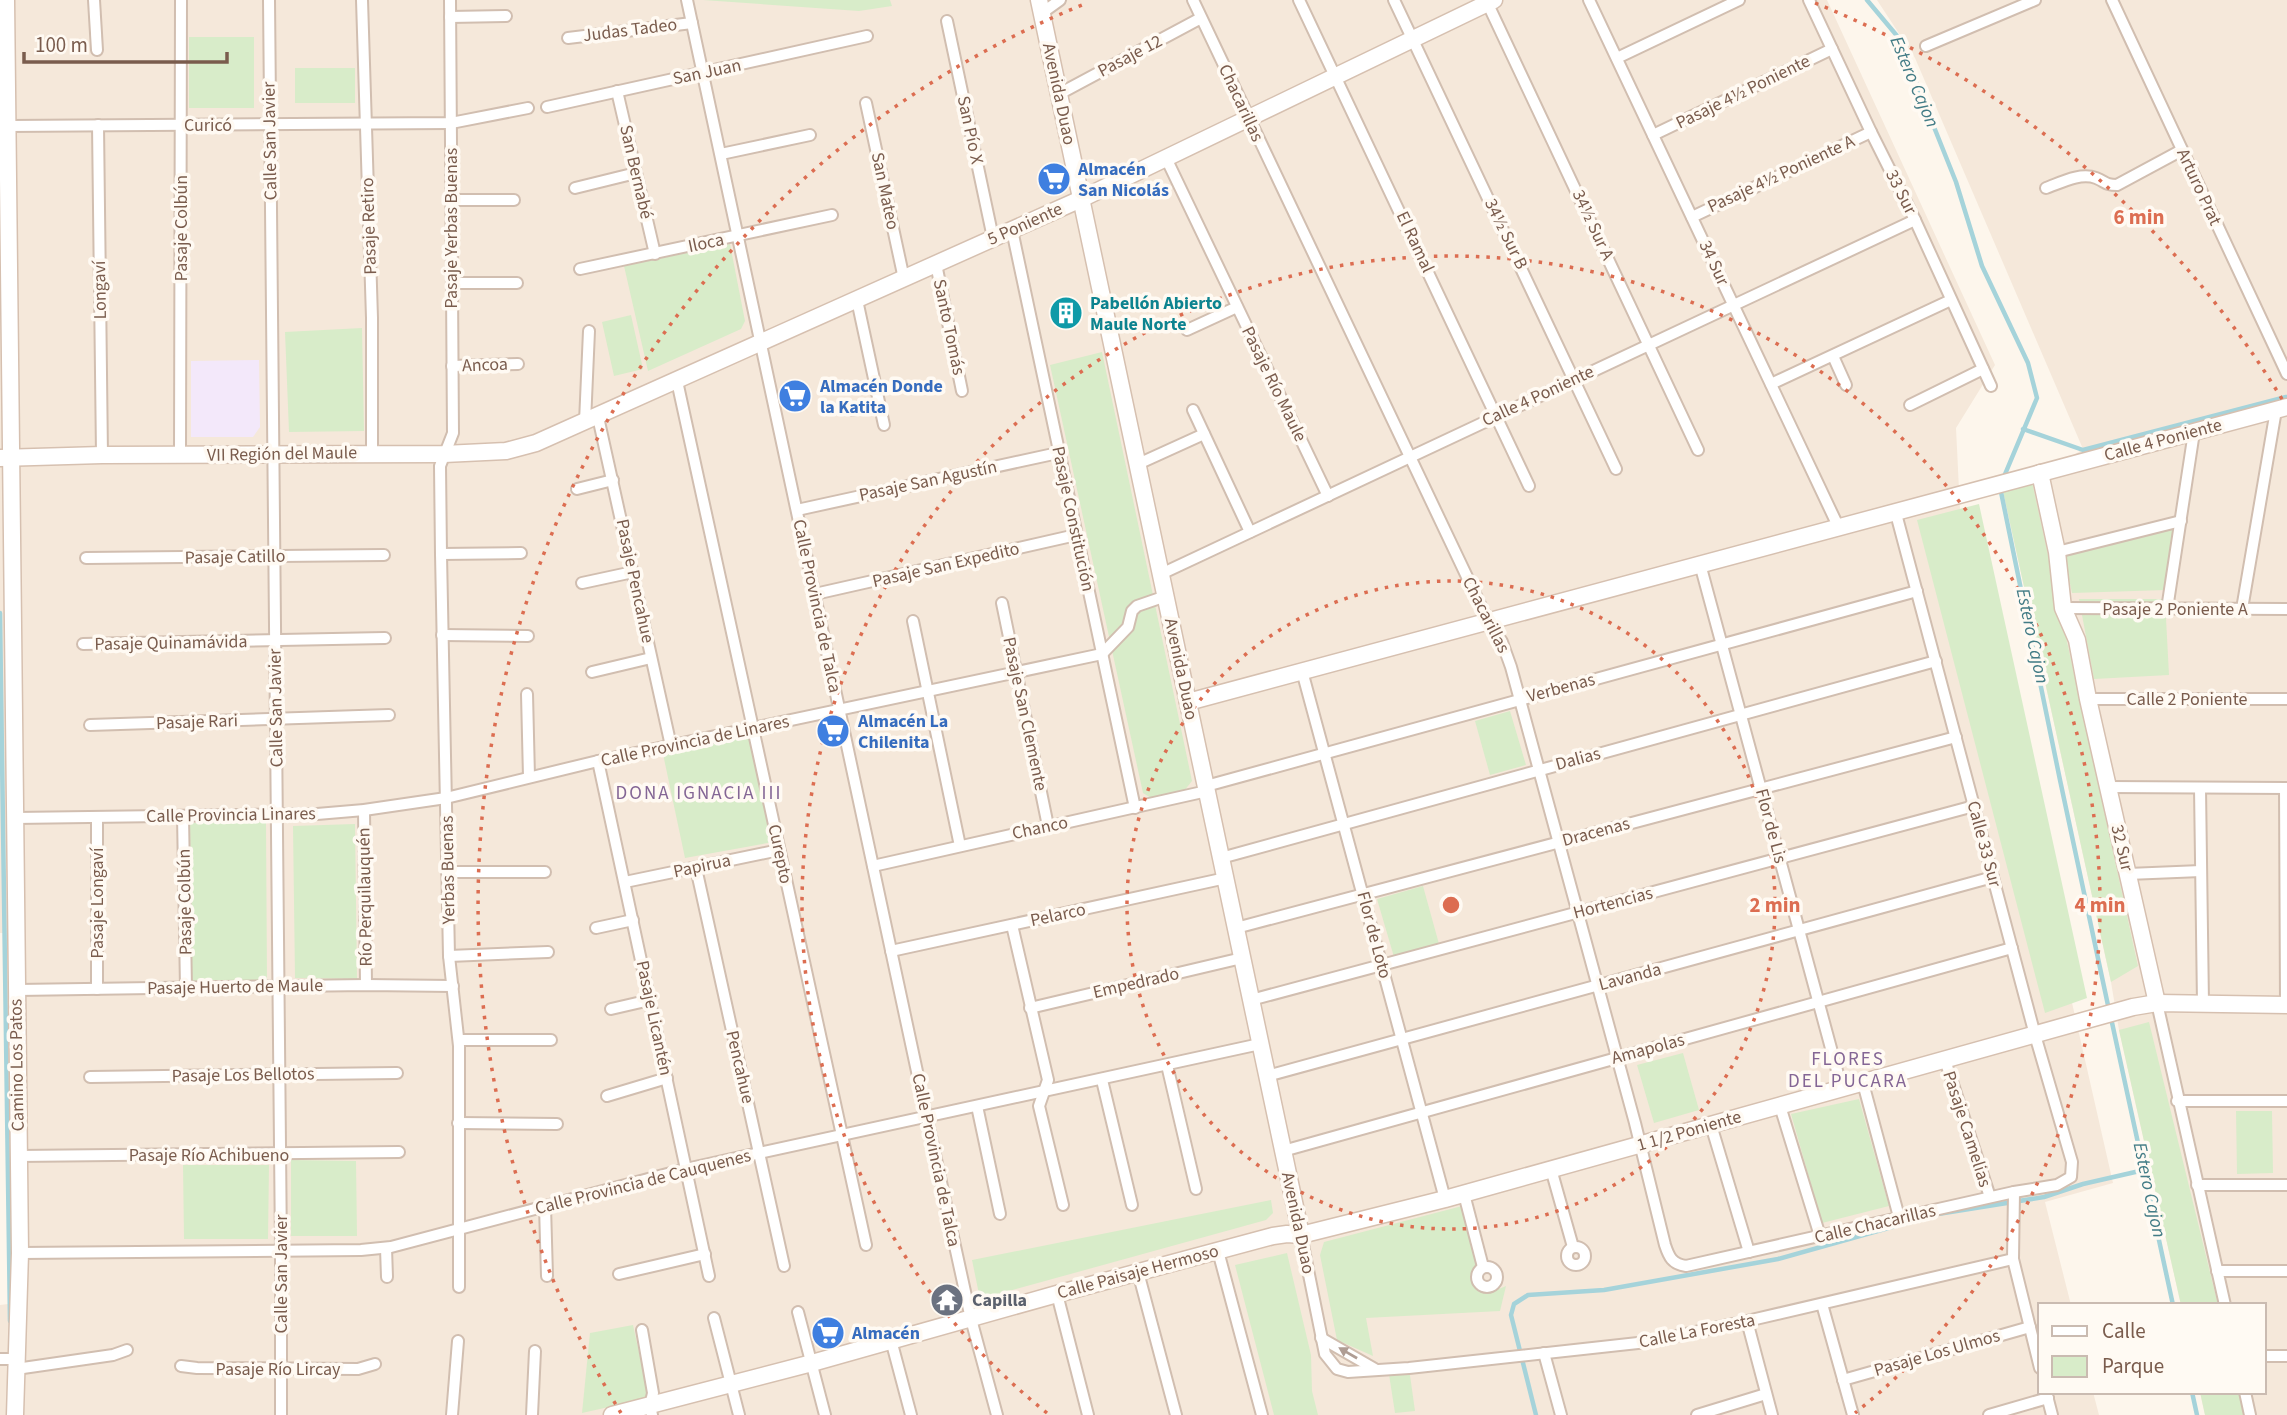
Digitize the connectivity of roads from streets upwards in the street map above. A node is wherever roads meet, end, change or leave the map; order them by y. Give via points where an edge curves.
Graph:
1 (6, 0) edge
2 (94, 0) edge
3 (181, 0) edge
4 (269, 0) edge
5 (362, 0) edge
6 (450, 0) edge
7 (687, 0) edge
8 (1060, 0) edge
9 (1193, 0) edge
10 (1299, 0) edge
11 (1394, 0) edge
12 (1589, 0) edge
13 (1739, 0) edge
14 (1809, 0) edge
15 (2035, 0) edge
16 (2112, 0) edge
17 (1489, 1) edge
18 (1040, 6) edge
19 (506, 16) dead end
20 (450, 17) junction
21 (1201, 18) junction
22 (947, 21) dead end
23 (692, 23) junction
24 (867, 36) dead end
25 (568, 38) dead end
26 (1412, 38) junction
27 (1926, 46) dead end
28 (1832, 49) junction
29 (97, 50) dead end
30 (1616, 58) junction
31 (704, 72) junction
32 (1335, 75) junction
33 (617, 91) junction
34 (1059, 94) junction
35 (866, 103) dead end
36 (547, 107) dead end
37 (528, 108) dead end
38 (1248, 118) junction
39 (451, 123) junction
40 (270, 124) junction
41 (366, 124) junction
42 (8, 125) junction
43 (98, 125) junction
44 (181, 125) junction
45 (1871, 132) junction
46 (810, 135) dead end
47 (1653, 135) junction
48 (2182, 150) junction
49 (721, 154) junction
50 (1166, 158) junction
51 (636, 173) junction
52 (575, 188) dead end
53 (2046, 188) dead end
54 (1081, 199) junction
55 (451, 200) junction
56 (514, 200) dead end
57 (832, 215) dead end
58 (1692, 217) junction
59 (1915, 220) junction
60 (1012, 230) junction
61 (739, 236) junction
62 (993, 238) junction
63 (655, 254) junction
64 (936, 264) junction
65 (580, 269) dead end
66 (904, 279) junction
67 (517, 282) dead end
68 (452, 283) junction
69 (857, 300) junction
70 (1951, 300) junction
71 (1734, 305) junction
72 (1237, 307) junction
73 (1187, 330) dead end
74 (589, 331) dead end
75 (762, 342) junction
76 (1650, 344) junction
77 (1833, 356) junction
78 (519, 364) dead end
79 (452, 366) junction
80 (1983, 369) junction
81 (2287, 374) edge
82 (1575, 378) junction
83 (677, 381) junction
84 (1771, 384) junction
85 (1846, 385) dead end
86 (1991, 386) dead end
87 (962, 391) dead end
88 (879, 404) junction
89 (1910, 405) dead end
90 (2282, 408) edge
91 (853, 410) dead end
92 (1193, 410) dead end
93 (1497, 415) junction
94 (591, 419) junction
95 (884, 425) dead end
96 (2194, 432) junction
97 (1204, 434) junction
98 (551, 438) joint
99 (1698, 450) dead end
100 (372, 453) junction
101 (1058, 453) junction
102 (444, 454) junction
103 (102, 455) junction
104 (180, 455) junction
105 (273, 455) junction
106 (5, 457) edge
107 (1409, 458) junction
108 (1138, 464) junction
109 (1616, 468) dead end
110 (2040, 473) junction
111 (613, 480) junction
112 (1529, 486) dead end
113 (577, 489) dead end
114 (1328, 496) junction
115 (797, 510) junction
116 (1895, 510) junction
117 (2181, 521) junction
118 (1838, 526) junction
119 (1250, 532) junction
120 (1076, 535) junction
121 (2057, 552) junction
122 (521, 553) dead end
123 (440, 554) junction
124 (384, 555) dead end
125 (274, 557) junction
126 (86, 558) dead end
127 (1700, 564) junction
128 (633, 572) junction
129 (1161, 574) junction
130 (582, 583) dead end
131 (1917, 591) junction
132 (815, 594) junction
133 (1166, 596) junction
134 (1002, 603) dead end
135 (2063, 608) junction
136 (2167, 609) junction
137 (2242, 609) junction
138 (2287, 609) edge
139 (913, 621) dead end
140 (1488, 621) junction
141 (442, 635) junction
142 (528, 636) dead end
143 (385, 638) dead end
144 (275, 641) junction
145 (83, 644) dead end
146 (1721, 644) junction
147 (1101, 653) junction
148 (651, 658) junction
149 (1936, 661) junction
150 (1016, 671) junction
151 (1302, 671) junction
152 (593, 672) dead end
153 (928, 689) junction
154 (527, 694) dead end
155 (1520, 699) junction
156 (2088, 699) junction
157 (2287, 699) edge
158 (1188, 702) junction
159 (839, 708) junction
160 (389, 715) dead end
161 (1741, 715) junction
162 (276, 720) junction
163 (90, 724) dead end
164 (753, 729) junction
165 (1956, 737) junction
166 (671, 746) junction
167 (1324, 753) junction
168 (598, 761) junction
169 (1539, 770) junction
170 (529, 777) junction
171 (2108, 787) junction
172 (1761, 788) junction
173 (2200, 788) junction
174 (2286, 788) edge
175 (1206, 789) junction
176 (446, 798) junction
177 (1974, 806) junction
178 (1135, 808) junction
179 (364, 810) junction
180 (183, 816) junction
181 (277, 816) junction
182 (97, 817) junction
183 (15, 818) junction
184 (1343, 824) junction
185 (1048, 826) junction
186 (1559, 842) junction
187 (960, 846) junction
188 (779, 850) junction
189 (1221, 858) junction
190 (1780, 859) junction
191 (873, 866) junction
192 (696, 868) junction
193 (447, 872) junction
194 (545, 872) dead end
195 (2201, 872) junction
196 (2128, 874) junction
197 (1993, 877) junction
198 (1226, 878) junction
199 (625, 882) junction
200 (1363, 895) junction
201 (1577, 913) junction
202 (633, 920) junction
203 (1012, 925) junction
204 (596, 928) dead end
205 (1236, 928) junction
206 (1799, 930) junction
207 (2012, 948) junction
208 (891, 951) junction
209 (548, 952) dead end
210 (449, 956) junction
211 (1242, 958) junction
212 (1382, 965) junction
213 (366, 985) junction
214 (453, 986) junction
215 (1597, 986) junction
216 (279, 987) junction
217 (186, 988) junction
218 (97, 989) junction
219 (17, 990) junction
220 (650, 1000) junction
221 (1251, 1000) junction
222 (1819, 1002) junction
223 (2157, 1003) junction
224 (2203, 1004) junction
225 (2286, 1005) edge
226 (1030, 1008) junction
227 (611, 1009) dead end
228 (2035, 1035) junction
229 (1402, 1039) junction
230 (459, 1040) junction
231 (551, 1040) dead end
232 (1261, 1044) junction
233 (1617, 1058) junction
234 (1944, 1060) junction
235 (1167, 1065) junction
236 (397, 1073) dead end
237 (280, 1075) junction
238 (1268, 1076) junction
239 (90, 1077) dead end
240 (667, 1078) junction
241 (1102, 1080) junction
242 (1863, 1083) junction
243 (1842, 1088) junction
244 (1044, 1092) junction
245 (607, 1096) dead end
246 (2177, 1101) junction
247 (2287, 1101) edge
248 (977, 1106) junction
249 (1780, 1106) junction
250 (1422, 1112) junction
251 (927, 1118) junction
252 (458, 1123) junction
253 (557, 1124) dead end
254 (1711, 1125) junction
255 (842, 1136) junction
256 (1639, 1145) junction
257 (1283, 1151) junction
258 (399, 1152) dead end
259 (759, 1153) junction
260 (280, 1154) junction
261 (18, 1156) junction
262 (686, 1169) junction
263 (1552, 1169) junction
264 (2071, 1177) joint
265 (2197, 1185) junction
266 (2287, 1185) edge
267 (1196, 1189) dead end
268 (2014, 1192) junction
269 (1464, 1194) junction
270 (1990, 1198) junction
271 (1445, 1199) junction
272 (1063, 1205) dead end
273 (1132, 1205) dead end
274 (545, 1206) junction
275 (1000, 1214) dead end
276 (1899, 1217) junction
277 (458, 1228) junction
278 (1301, 1235) junction
279 (1820, 1237) junction
280 (866, 1245) dead end
281 (1573, 1247) dead end
282 (386, 1248) junction
283 (281, 1250) junction
284 (1218, 1251) junction
285 (1749, 1252) junction
286 (20, 1254) junction
287 (705, 1254) junction
288 (2013, 1259) junction
289 (1678, 1265) joint
290 (784, 1266) dead end
291 (1483, 1267) dead end
292 (2217, 1271) junction
293 (2287, 1271) edge
294 (1138, 1272) junction
295 (619, 1274) dead end
296 (547, 1276) dead end
297 (709, 1276) dead end
298 (387, 1277) dead end
299 (459, 1287) dead end
300 (1057, 1294) junction
301 (2225, 1303) edge
302 (1822, 1304) junction
303 (798, 1312) dead end
304 (714, 1318) dead end
305 (971, 1319) junction
306 (1747, 1321) junction
307 (2030, 1327) junction
308 (642, 1330) dead end
309 (1321, 1338) junction
310 (891, 1340) junction
311 (458, 1341) dead end
312 (127, 1350) dead end
313 (535, 1352) dead end
314 (1544, 1353) junction
315 (2266, 1356) edge
316 (2287, 1356) edge
317 (2038, 1360) edge
318 (11, 1362) edge
319 (812, 1363) junction
320 (375, 1364) dead end
321 (181, 1366) dead end
322 (282, 1369) junction
323 (1375, 1369) junction
324 (1843, 1380) junction
325 (731, 1384) junction
326 (1766, 1394) junction
327 (2245, 1394) edge
328 (2047, 1395) edge
329 (651, 1410) edge
330 (15, 1415) edge
331 (281, 1415) edge
332 (452, 1415) edge
333 (532, 1415) edge
334 (611, 1415) edge
335 (739, 1415) edge
336 (825, 1415) edge
337 (911, 1415) edge
338 (998, 1415) edge
339 (1088, 1415) edge
340 (1176, 1415) edge
341 (1262, 1415) edge
342 (1561, 1415) edge
343 (1697, 1415) edge
344 (1772, 1415) edge
345 (1853, 1415) edge
346 (1989, 1415) edge
347 (2052, 1415) edge
348 (2250, 1415) edge

1 - 42 street, Camino Los Patos
2 - 29 street
3 - 44 street, Pasaje Colbún
4 - 40 street, Calle San Javier
5 - 41 street, Pasaje Retiro
6 - 20 street, Pasaje Yerbas Buenas
7 - 23 street, Calle Provincia de Talca
8 - 18 street
9 - 21 street, Chacarillas
10 - 32 street, El Ramal
11 - 26 street, 34½ Sur B
12 - 30 street, 34 Sur
13 - 30 street
14 - 28 street, 33 Sur
15 - 27 street
16 - 48 street, Arturo Prat
17 - 26 street, 5 Poniente
17 - 76 street, 34½ Sur A
18 - 34 street, Avenida Duao
19 - 20 street
20 - 39 street, Pasaje Yerbas Buenas
21 - 34 street, Pasaje 12
21 - 38 street, Chacarillas
22 - 62 street, San Pío X
23 - 25 street, Judas Tadeo
23 - 31 street, Calle Provincia de Talca
24 - 31 street, San Juan
26 - 32 street, 5 Poniente
26 - 82 street, 34½ Sur B
28 - 45 street, 33 Sur
28 - 47 street, Pasaje 4½ Poniente
30 - 47 street, 34 Sur
31 - 33 street, San Juan
31 - 49 street, Calle Provincia de Talca
32 - 38 street, 5 Poniente
32 - 93 street, El Ramal
33 - 36 street, San Juan
33 - 51 street, San Bernabé
34 - 54 street, Avenida Duao
35 - 66 street, San Mateo
37 - 39 street, Curicó
38 - 50 street, 5 Poniente
38 - 107 street, Chacarillas
39 - 41 street, Curicó
39 - 55 street, Pasaje Yerbas Buenas
40 - 41 street, Curicó
40 - 44 street, Curicó
40 - 105 street, Calle San Javier
41 - 100 street, Pasaje Retiro
42 - 43 street, Curicó
42 - 106 street, Camino Los Patos
43 - 44 street, Curicó
43 - 103 street, Longaví
44 - 104 street, Pasaje Colbún
45 - 58 street, Pasaje 4½ Poniente A
45 - 59 street, 33 Sur
46 - 49 street
47 - 58 street, 34 Sur
48 - 53 street via 2117,185 2106,185 2094,177
48 - 81 street, Arturo Prat
49 - 61 street, Calle Provincia de Talca
50 - 54 street, 5 Poniente
50 - 72 street, Pasaje Río Maule
51 - 52 street
51 - 63 street, San Bernabé
54 - 60 street, 5 Poniente
54 - 108 street, Avenida Duao
55 - 56 street
55 - 68 street, Pasaje Yerbas Buenas
57 - 61 street, Iloca
58 - 71 street, 34 Sur
59 - 70 street, 33 Sur
59 - 71 street, Calle 4 Poniente
60 - 62 street, 5 Poniente
60 - 101 street, Pasaje Constitución
61 - 63 street, Iloca
61 - 75 street, Calle Provincia de Talca
62 - 64 street, 5 Poniente
63 - 65 street, Iloca
64 - 66 street, 5 Poniente
64 - 87 street, Santo Tomás
66 - 69 street, 5 Poniente
67 - 68 street
68 - 79 street, Pasaje Yerbas Buenas
69 - 75 street, 5 Poniente
69 - 88 street
70 - 77 street
70 - 80 street, 33 Sur
71 - 76 street, Calle 4 Poniente
71 - 84 street, 34 Sur
72 - 73 street
72 - 114 street, Pasaje Río Maule
74 - 94 street, Pasaje Pencahue
75 - 83 street, 5 Poniente
75 - 115 street, Calle Provincia de Talca
76 - 82 street, Calle 4 Poniente
76 - 99 street, 34½ Sur A
77 - 84 street
77 - 85 street
78 - 79 street, Ancoa
79 - 102 street, Pasaje Yerbas Buenas via 453,433
80 - 86 street, 33 Sur
80 - 89 street
82 - 93 street, Calle 4 Poniente
82 - 109 street, 34½ Sur B
83 - 94 street, 5 Poniente
83 - 164 street, Curepto
84 - 118 street, 34 Sur
88 - 91 street
88 - 95 street
90 - 96 street, Calle 4 Poniente
90 - 137 street
92 - 97 street
93 - 107 street, Calle 4 Poniente
93 - 112 street, El Ramal
94 - 98 street, 5 Poniente
94 - 111 street, Pasaje Pencahue
96 - 110 street, Calle 4 Poniente
96 - 117 street
97 - 108 street
97 - 119 street
98 - 102 street, VII Región del Maule via 506,451
100 - 102 street, VII Región del Maule
100 - 105 street, VII Región del Maule
101 - 115 street, Pasaje San Agustín
101 - 120 street, Pasaje Constitución
102 - 123 street, Yerbas Buenas via 440,466
103 - 104 street, VII Región del Maule
103 - 106 street, VII Región del Maule
104 - 105 street, VII Región del Maule
105 - 125 street, Calle San Javier
106 - 183 street, Camino Los Patos
107 - 114 street, Calle 4 Poniente
107 - 140 street, Chacarillas
108 - 129 street, Avenida Duao
110 - 116 street, Calle 4 Poniente
110 - 121 street, 32 Sur
111 - 113 street
111 - 128 street, Pasaje Pencahue
114 - 119 street, Calle 4 Poniente
115 - 132 street, Calle Provincia de Talca
116 - 118 street
116 - 131 street, Calle 33 Sur
117 - 121 street
117 - 136 street
118 - 127 street
119 - 129 street, Calle 4 Poniente
120 - 132 street, Pasaje San Expedito
120 - 147 street, Pasaje Constitución
121 - 135 street, 32 Sur
122 - 123 street
123 - 141 street, Yerbas Buenas
124 - 125 street, Pasaje Catillo
125 - 126 street, Pasaje Catillo
125 - 144 street, Calle San Javier
127 - 140 street
127 - 146 street, Flor de Lis
128 - 130 street
128 - 148 street, Pasaje Pencahue
129 - 133 street, Avenida Duao
131 - 146 street, Verbenas
131 - 149 street, Calle 33 Sur
132 - 159 street, Calle Provincia de Talca
133 - 147 street via 1137,606 1128,626
133 - 158 street, Avenida Duao
134 - 150 street, Pasaje San Clemente
135 - 136 street, Pasaje 2 Poniente A
135 - 156 street, 32 Sur via 2077,640
136 - 137 street, Pasaje 2 Poniente A
137 - 138 street, Pasaje 2 Poniente A
139 - 153 street
140 - 151 street
140 - 155 street, Chacarillas via 1502,642
141 - 142 street
141 - 176 street, Yerbas Buenas
143 - 144 street, Pasaje Quinamávida
144 - 145 street, Pasaje Quinamávida
144 - 162 street, Calle San Javier
146 - 155 street, Verbenas
146 - 161 street, Flor de Lis
147 - 150 street, Calle Provincia de Linares
147 - 178 street, Pasaje Constitución
148 - 152 street
148 - 166 street, Pasaje Pencahue
149 - 161 street, Dalias
149 - 165 street, Calle 33 Sur
150 - 153 street, Calle Provincia de Linares
150 - 185 street, Pasaje San Clemente
151 - 158 street
151 - 167 street, Flor de Loto
153 - 159 street, Calle Provincia de Linares
153 - 187 street
154 - 170 street
155 - 167 street, Verbenas
155 - 169 street, Chacarillas
156 - 157 street, Calle 2 Poniente
156 - 171 street, 32 Sur
158 - 175 street, Avenida Duao
159 - 164 street, Calle Provincia de Linares
159 - 191 street, Calle Provincia de Talca
160 - 162 street, Pasaje Rari
161 - 169 street, Dalias
161 - 172 street, Flor de Lis
162 - 163 street, Pasaje Rari
162 - 181 street, Calle San Javier
164 - 166 street, Calle Provincia de Linares
164 - 188 street, Curepto
165 - 172 street, Dracenas
165 - 177 street, Calle 33 Sur
166 - 168 street, Calle Provincia de Linares
167 - 175 street, Verbenas
167 - 184 street, Flor de Loto
168 - 170 street, Calle Provincia de Linares
168 - 199 street, Pasaje Licantén
169 - 184 street, Dalias
169 - 186 street, Chacarillas
170 - 176 street, Calle Provincia de Linares
171 - 173 street
171 - 196 street, 32 Sur
172 - 186 street, Dracenas
172 - 190 street, Flor de Lis
173 - 174 street
173 - 195 street
174 - 225 street
175 - 178 street, Chanco
175 - 189 street, Avenida Duao
176 - 179 street, Calle Provincia Linares
176 - 193 street, Yerbas Buenas
177 - 190 street, Hortencias
177 - 197 street, Calle 33 Sur
178 - 185 street, Chanco
179 - 181 street, Calle Provincia Linares
179 - 213 street, Río Perquilauquén
180 - 181 street, Calle Provincia Linares
180 - 182 street, Calle Provincia Linares
180 - 217 street, Pasaje Colbún
181 - 216 street, Calle San Javier
182 - 183 street, Calle Provincia Linares
182 - 218 street, Pasaje Longaví
183 - 219 street, Camino Los Patos
184 - 189 street, Dalias
184 - 200 street, Flor de Loto
185 - 187 street, Chanco
186 - 200 street, Dracenas
186 - 201 street, Chacarillas
187 - 191 street, Chanco
188 - 192 street, Papirua
188 - 255 street, Curepto
189 - 198 street, Avenida Duao
190 - 201 street, Hortencias
190 - 206 street, Flor de Lis
191 - 208 street, Calle Provincia de Talca
192 - 199 street, Papirua
192 - 259 street, Pencahue
193 - 194 street
193 - 210 street, Yerbas Buenas
195 - 196 street
195 - 224 street
196 - 223 street, 32 Sur
197 - 206 street, Lavanda
197 - 207 street, Calle 33 Sur
198 - 203 street, Pelarco
198 - 205 street, Avenida Duao
199 - 202 street, Pasaje Licantén
200 - 205 street, Dracenas
200 - 212 street, Flor de Loto
201 - 212 street, Hortencias
201 - 215 street, Chacarillas
202 - 204 street
202 - 220 street, Pasaje Licantén
203 - 208 street, Pelarco
203 - 226 street
205 - 211 street, Avenida Duao
206 - 215 street, Lavanda
206 - 222 street, Flor de Lis
207 - 222 street, Amapolas
207 - 228 street, Calle 33 Sur
208 - 251 street, Calle Provincia de Talca
209 - 210 street
210 - 214 street, Yerbas Buenas
211 - 221 street, Avenida Duao
211 - 226 street, Empedrado
212 - 221 street, Hortencias
212 - 229 street, Flor de Loto
213 - 214 street, Pasaje Huerto de Maule
213 - 216 street, Pasaje Huerto de Maule
214 - 230 street, Yerbas Buenas
215 - 229 street, Lavanda
215 - 233 street, Chacarillas
216 - 217 street, Pasaje Huerto de Maule
216 - 237 street, Calle San Javier
217 - 218 street, Pasaje Huerto de Maule
218 - 219 street, Pasaje Huerto de Maule
219 - 261 street, Camino Los Patos
220 - 227 street
220 - 240 street, Pasaje Licantén
221 - 232 street, Avenida Duao
222 - 233 street, Amapolas
222 - 243 street, Flor de Lis
223 - 224 street, 1 1/2 Poniente
223 - 228 street, 1 1/2 Poniente
223 - 246 street, 32 Sur
224 - 225 street, 1 1/2 Poniente
226 - 244 street via 1048,1080
228 - 234 street, 1 1/2 Poniente
228 - 264 street, Calle 33 Sur via 2072,1161
229 - 238 street, Lavanda
229 - 250 street, Flor de Loto
230 - 231 street
230 - 252 street, Yerbas Buenas
232 - 235 street, Calle Provincia de Cauquenes
232 - 238 street, Avenida Duao
233 - 250 street, Amapolas
233 - 256 street, Chacarillas
234 - 242 street, 1 1/2 Poniente
234 - 270 street, Pasaje Camelias
235 - 241 street, Calle Provincia de Cauquenes
235 - 267 street
236 - 237 street, Pasaje Los Bellotos
237 - 239 street, Pasaje Los Bellotos
237 - 260 street, Calle San Javier
238 - 257 street, Avenida Duao
240 - 245 street
240 - 262 street, Pasaje Licantén
241 - 244 street, Calle Provincia de Cauquenes
241 - 273 street
242 - 243 street, 1 1/2 Poniente
242 - 276 street
243 - 249 street, 1 1/2 Poniente
244 - 248 street, Calle Provincia de Cauquenes
244 - 272 street via 1039,1106
246 - 247 street
246 - 265 street, 32 Sur
248 - 251 street, Calle Provincia de Cauquenes
248 - 275 street
249 - 254 street, 1 1/2 Poniente
249 - 279 street
250 - 257 street, Amapolas
250 - 271 street, Flor de Loto
251 - 255 street, Calle Provincia de Cauquenes
251 - 305 street, Calle Provincia de Talca
252 - 253 street
252 - 277 street, Yerbas Buenas
254 - 256 street, 1 1/2 Poniente
254 - 285 street
255 - 259 street, Calle Provincia de Cauquenes
255 - 280 street, Curepto
256 - 263 street, 1 1/2 Poniente
256 - 289 street, Chacarillas via 1668,1255
257 - 278 street, Avenida Duao
258 - 260 street, Pasaje Río Achibueno
259 - 262 street, Calle Provincia de Cauquenes
259 - 290 street, Pencahue
260 - 261 street, Pasaje Río Achibueno
260 - 283 street, Calle San Javier
261 - 286 street, Camino Los Patos
262 - 274 street, Calle Provincia de Cauquenes
262 - 287 street, Pasaje Licantén
263 - 269 street, 1 1/2 Poniente
263 - 281 street
264 - 268 street, Calle Chacarillas via 2057,1185
265 - 266 street
265 - 292 street, 32 Sur
268 - 270 street, Calle Chacarillas
268 - 288 street
269 - 271 street, 1 1/2 Poniente
269 - 291 street
270 - 276 street, Calle Chacarillas
271 - 278 street, 1 1/2 Poniente
274 - 277 street, Calle Provincia de Cauquenes
274 - 296 street
276 - 279 street, Calle Chacarillas
277 - 282 street, Calle Provincia de Cauquenes
277 - 299 street, Yerbas Buenas
278 - 284 street, Calle Paisaje Hermoso via 1273,1236
278 - 309 street, Avenida Duao
279 - 285 street, Calle Chacarillas
282 - 283 street, Calle Provincia de Cauquenes
282 - 298 street
283 - 286 street, Calle Provincia de Cauquenes
283 - 322 street, Calle San Javier
284 - 294 street, Calle Paisaje Hermoso
284 - 341 street
285 - 289 street, Calle Chacarillas
286 - 318 street, Camino Los Patos
287 - 295 street
287 - 297 street, Pasaje Licantén
288 - 302 street, Calle La Foresta
288 - 307 street
292 - 293 street
292 - 301 street, 32 Sur
294 - 300 street, Calle Paisaje Hermoso
294 - 340 street
300 - 305 street, Calle Paisaje Hermoso
300 - 339 street
302 - 306 street, Calle La Foresta
302 - 324 street
303 - 319 street
304 - 325 street
305 - 310 street, Calle Paisaje Hermoso
305 - 338 street, Calle Provincia de Talca
306 - 314 street, Calle La Foresta via 1647,1342
306 - 326 street
307 - 317 street
307 - 324 street, Pasaje Los Ulmos
308 - 329 street via 653,1393
323 -> 309 street
309 - 323 street, Calle La Foresta via 1325,1354 1337,1369
310 - 319 street, Calle Paisaje Hermoso
310 - 337 street
311 - 332 street
312 - 318 street via 113,1356
313 - 333 street
314 - 323 street, Calle La Foresta
314 - 342 street
315 - 316 street
318 - 330 street, Camino Los Patos
319 - 325 street, Calle Paisaje Hermoso
319 - 336 street
320 - 322 street, Pasaje Río Lircay via 358,1369
321 - 322 street, Pasaje Río Lircay
322 - 331 street, Calle San Javier
324 - 345 street
325 - 329 street, Calle Paisaje Hermoso
325 - 335 street
326 - 343 street
326 - 344 street
327 - 348 street
328 - 346 street
328 - 347 street
329 - 334 street, Calle Paisaje Hermoso

